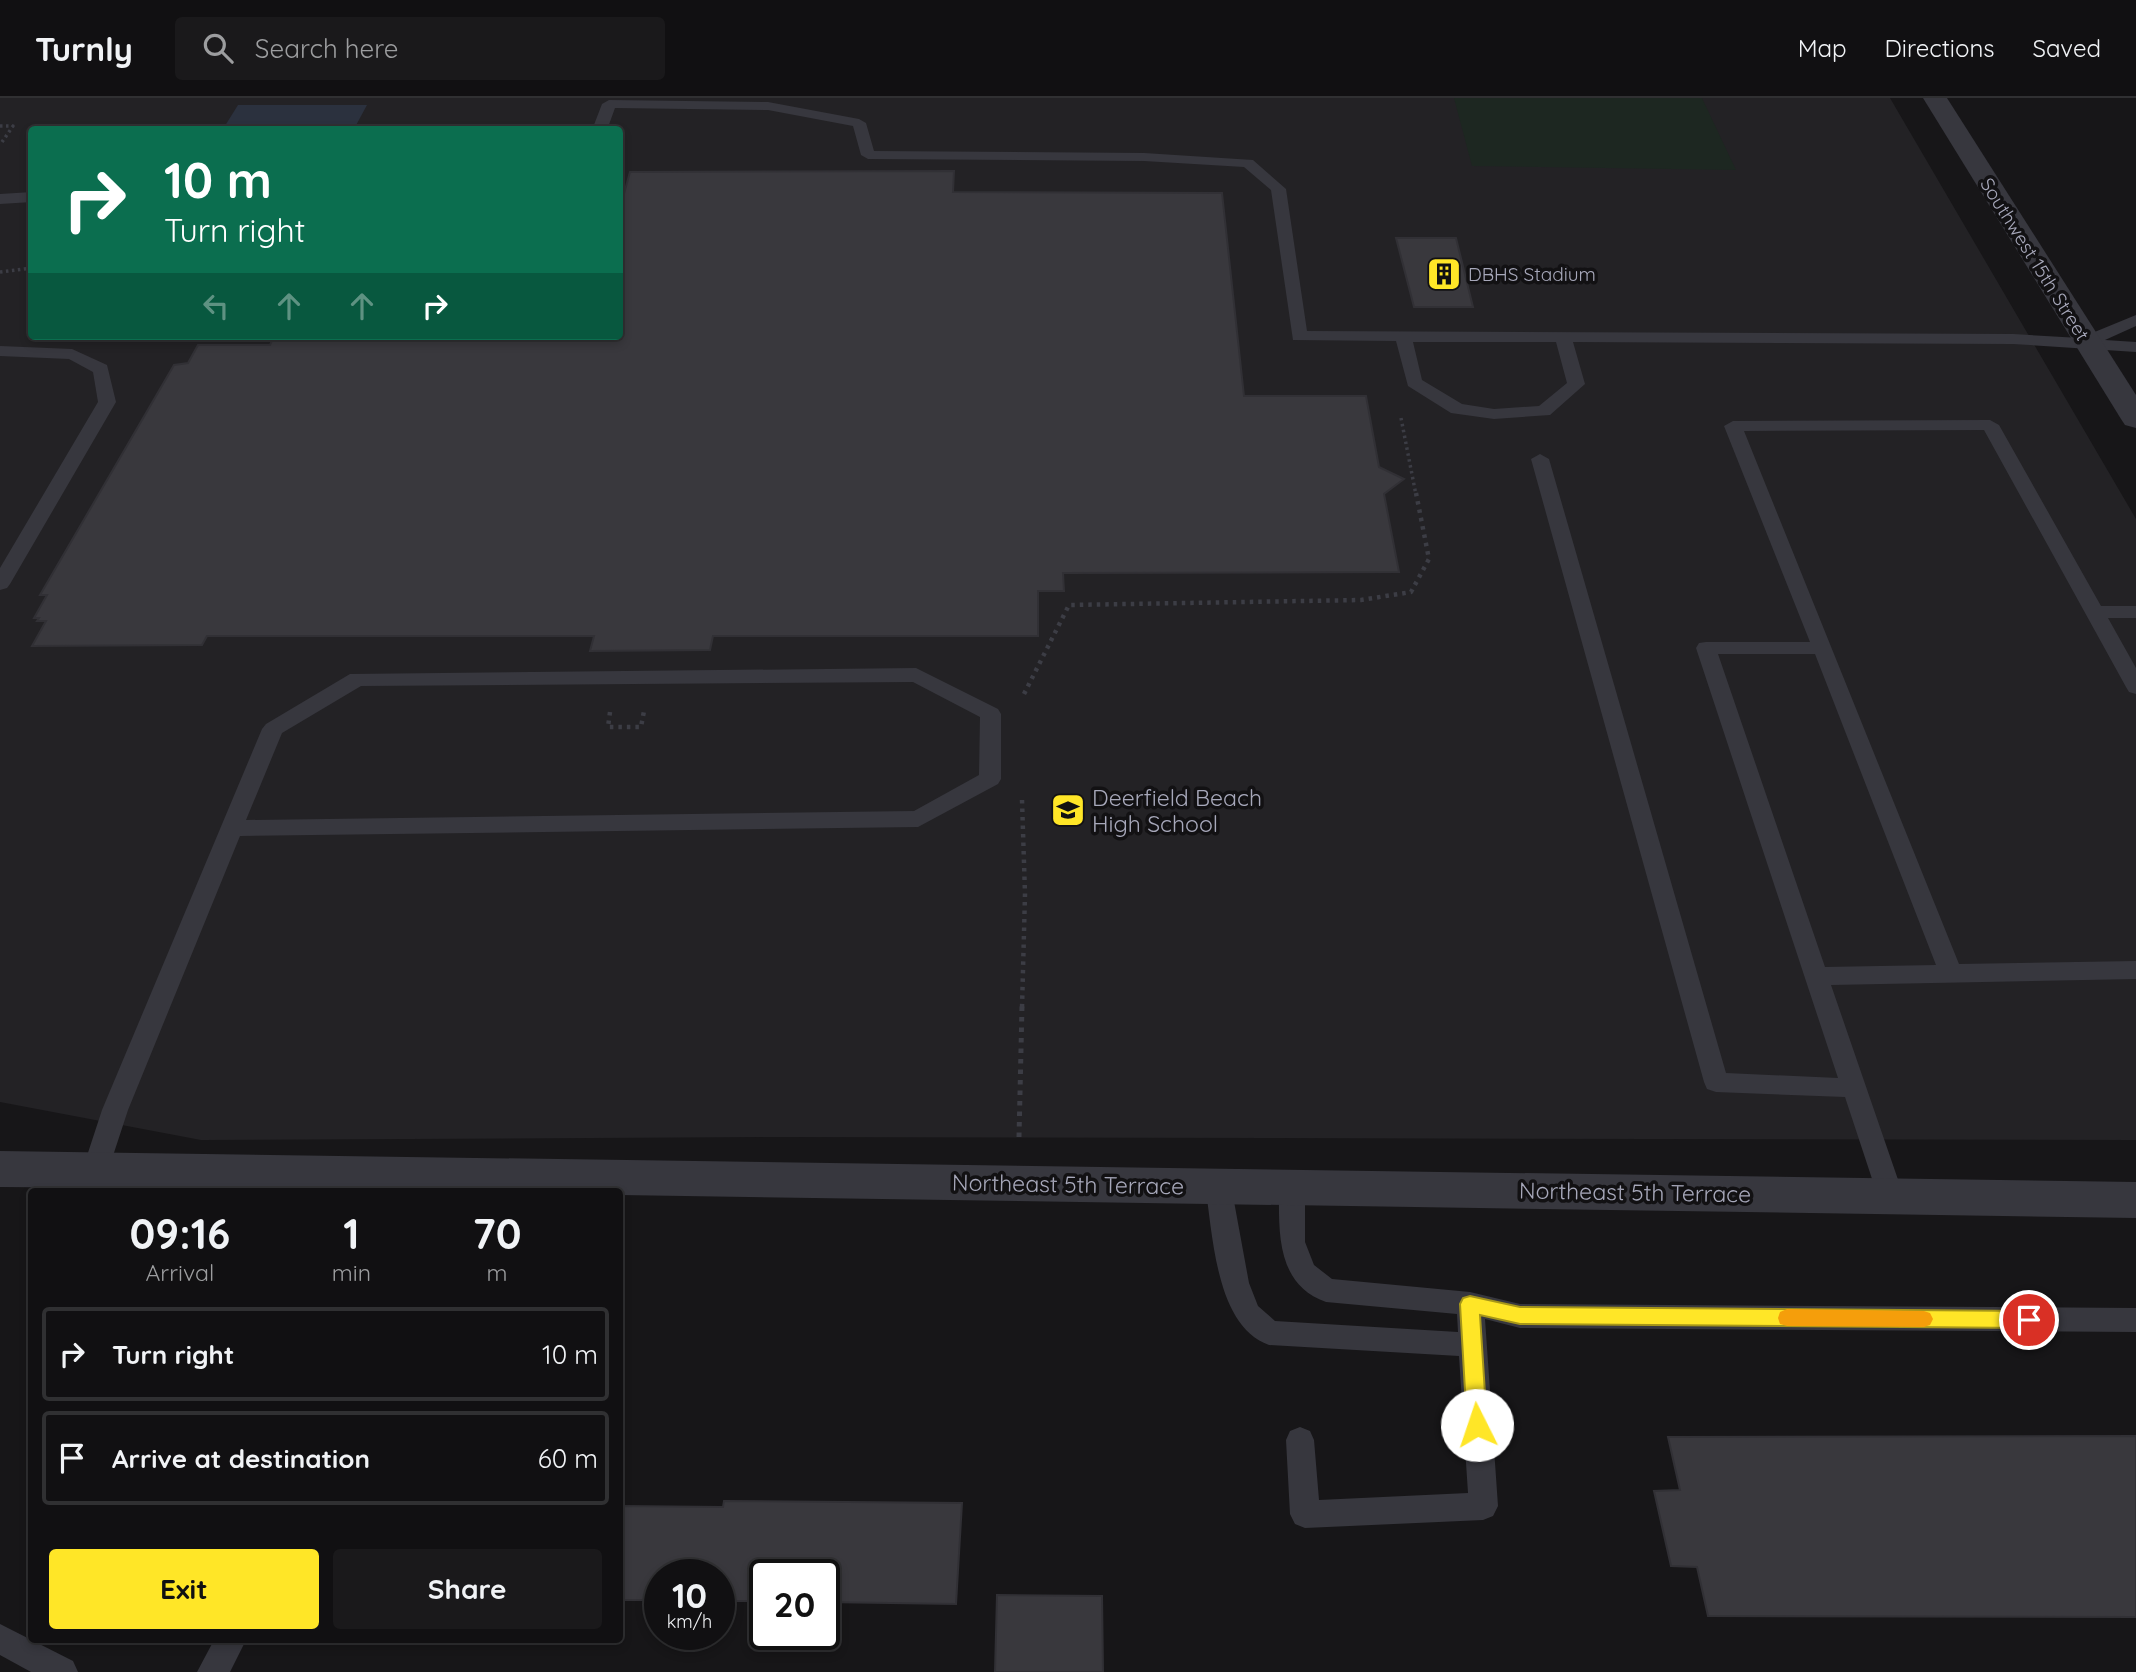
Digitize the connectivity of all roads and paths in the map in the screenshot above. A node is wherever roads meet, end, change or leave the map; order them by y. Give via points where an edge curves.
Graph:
1 (1935, 98) edge
2 (0, 126) edge
3 (600, 126) edge
4 (0, 145) edge
5 (28, 197) edge
6 (0, 200) edge
7 (28, 268) edge
8 (0, 272) edge
9 (2136, 320) edge
10 (1404, 338) junction
11 (1563, 338) junction
12 (2086, 342) junction
13 (2136, 347) edge
14 (0, 351) edge
15 (1400, 413) dead end
16 (2136, 419) edge
17 (1539, 459) dead end
18 (0, 584) edge
19 (2095, 612) junction
20 (2136, 612) edge
21 (1823, 648) junction
22 (2136, 687) edge
23 (1020, 702) dead end
24 (1022, 798) dead end
25 (232, 828) junction
26 (2136, 970) edge
27 (1951, 974) junction
28 (1816, 976) junction
29 (1854, 1088) junction
30 (1019, 1137) dead end
31 (0, 1170) edge
32 (94, 1171) junction
33 (378, 1183) edge
34 (1218, 1185) junction
35 (1292, 1186) junction
36 (1891, 1196) junction
37 (2136, 1200) edge
38 (1470, 1304) junction
39 (2136, 1321) edge
40 (1472, 1345) junction
41 (1300, 1440) dead end
42 (0, 1640) edge
43 (229, 1643) edge
44 (62, 1672) edge
45 (213, 1672) edge

1 - 12 street, Southwest 15th Street
2 - 4 path via 13,126
3 - 10 lane via 608,104 768,106 859,123 868,155 1248,163 1278,189 1299,336
5 - 6 lane
7 - 8 path
9 - 12 lane
10 - 11 lane
10 - 11 lane via 1415,382 1457,409 1494,414 1544,411 1576,384
11 - 12 lane
12 - 13 lane
12 - 16 street, Southwest 15th Street
14 - 18 lane via 72,354 101,369 107,402
15 - 23 path via 1429,559 1411,592 1361,600 1069,605
17 - 29 lane via 1716,1082
19 - 20 lane
19 - 21 lane via 1990,425 1733,426
19 - 22 lane
21 - 27 lane
21 - 28 lane via 1706,648
24 - 30 path via 1025,894
25 - 25 lane via 273,729 357,678 916,675 991,714 990,779 918,818
25 - 32 lane
26 - 27 lane
27 - 28 lane
28 - 29 lane
29 - 36 lane
31 - 32 street, Northeast 5th Terrace
32 - 33 street, Northeast 5th Terrace
33 - 34 street, Northeast 5th Terrace
34 - 35 street, Northeast 5th Terrace
34 - 40 lane via 1235,1283 1248,1314 1269,1333
35 - 36 street, Northeast 5th Terrace
35 - 38 lane via 1292,1242 1304,1272 1326,1290
36 - 37 street, Northeast 5th Terrace
38 - 39 lane via 1520,1316
38 - 40 lane
40 - 41 lane via 1483,1506 1305,1514
42 - 44 lane
43 - 45 lane

